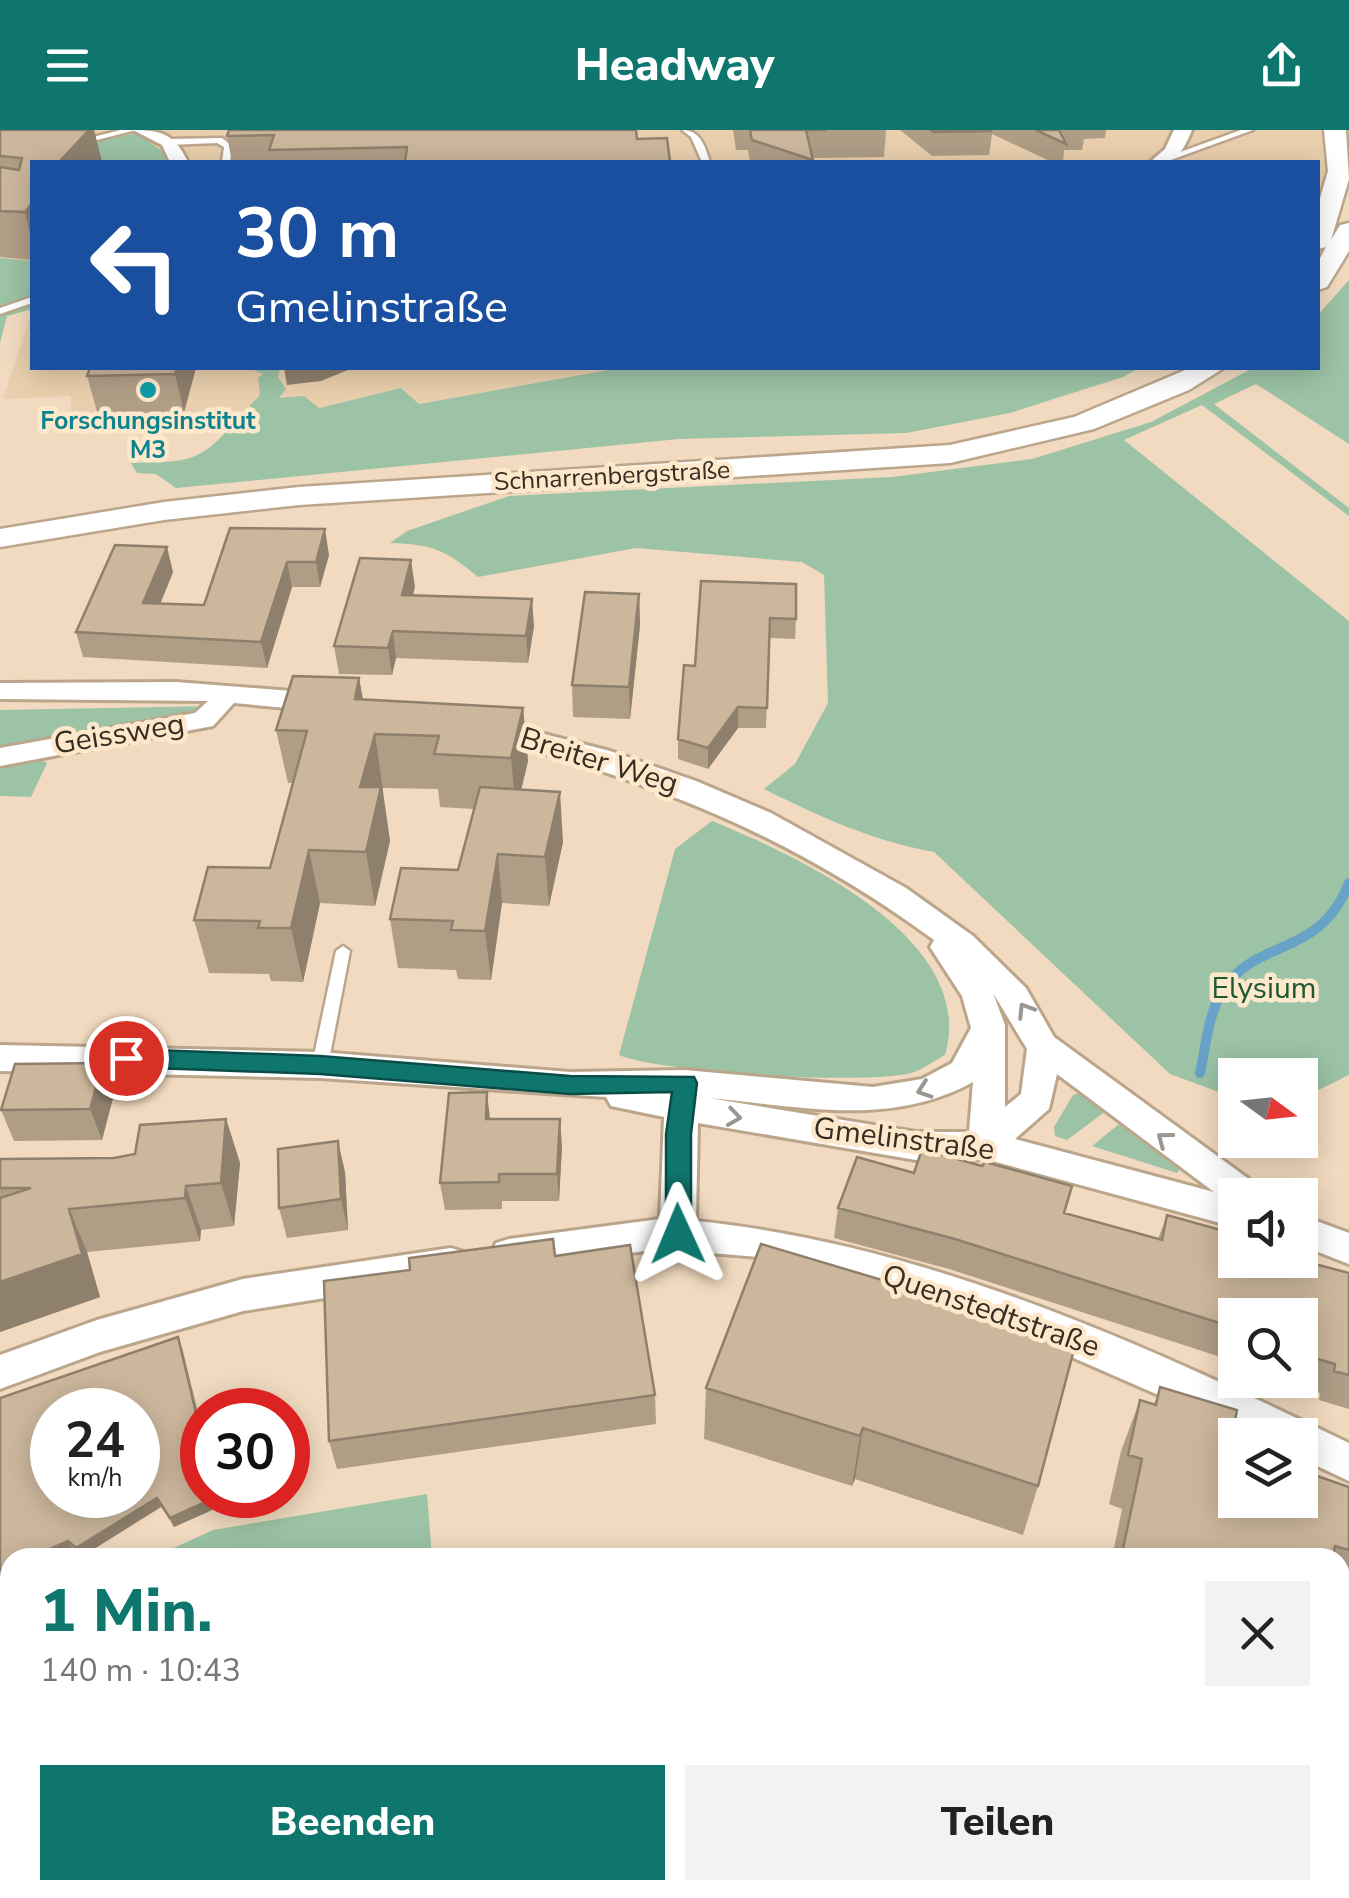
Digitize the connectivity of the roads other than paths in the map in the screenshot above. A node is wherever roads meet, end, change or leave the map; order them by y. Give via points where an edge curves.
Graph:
1 (132, 130) edge
2 (142, 130) edge
3 (1184, 130) edge
4 (1249, 130) edge
5 (1335, 130) edge
6 (693, 132) edge
7 (170, 142) junction
8 (62, 145) edge
9 (178, 160) edge
10 (226, 160) edge
11 (705, 160) edge
12 (1163, 160) edge
13 (1165, 160) edge
14 (1349, 230) edge
15 (1320, 235) edge
16 (1320, 279) edge
17 (30, 301) edge
18 (0, 311) edge
19 (1176, 370) edge
20 (1206, 370) edge
21 (0, 520) edge
22 (0, 538) edge
23 (0, 691) edge
24 (227, 693) junction
25 (350, 706) edge
26 (454, 721) edge
27 (0, 756) edge
28 (925, 921) junction
29 (343, 951) dead end
30 (988, 1025) junction
31 (1045, 1047) junction
32 (0, 1058) edge
33 (320, 1065) junction
34 (683, 1096) junction
35 (985, 1145) junction
36 (1221, 1178) edge
37 (1218, 1207) edge
38 (678, 1234) junction
39 (1318, 1237) edge
40 (1349, 1250) edge
41 (0, 1372) edge
42 (1253, 1418) edge
43 (1318, 1448) edge
44 (1349, 1463) edge

1 - 8 lane
2 - 7 street
3 - 12 street
4 - 13 lane
5 - 15 street via 1340,170
6 - 11 lane
7 - 9 street
7 - 10 lane via 220,140 228,146
14 - 16 street
17 - 18 lane
19 - 21 street, Schnarrenbergstraße via 1071,418 958,443 428,474 178,495
20 - 22 street, Schnarrenbergstraße via 1091,422 950,454 299,496
23 - 24 street
24 - 25 street
24 - 27 street, Geissweg via 203,720
26 - 28 street, Breiter Weg via 564,747 712,798 834,858
28 - 30 street, Breiter Weg via 972,983
31 -> 28 street, Breiter Weg via 999,976
29 - 33 lane
30 -> 34 street, Gmelinstraße via 964,1072 929,1091 902,1097
30 - 35 street, Breiter Weg via 993,1064
31 - 35 street via 1048,1077 1030,1110
36 -> 31 street
32 - 33 street, Gmelinstraße
33 - 34 street, Gmelinstraße
34 -> 35 street, Gmelinstraße via 916,1146
34 - 38 street
35 - 37 street, Gmelinstraße
38 - 41 street, Quenstedtstraße via 243,1295 97,1336
38 - 42 street, Quenstedtstraße via 770,1245 944,1291 1100,1348
39 - 40 street
43 - 44 street

